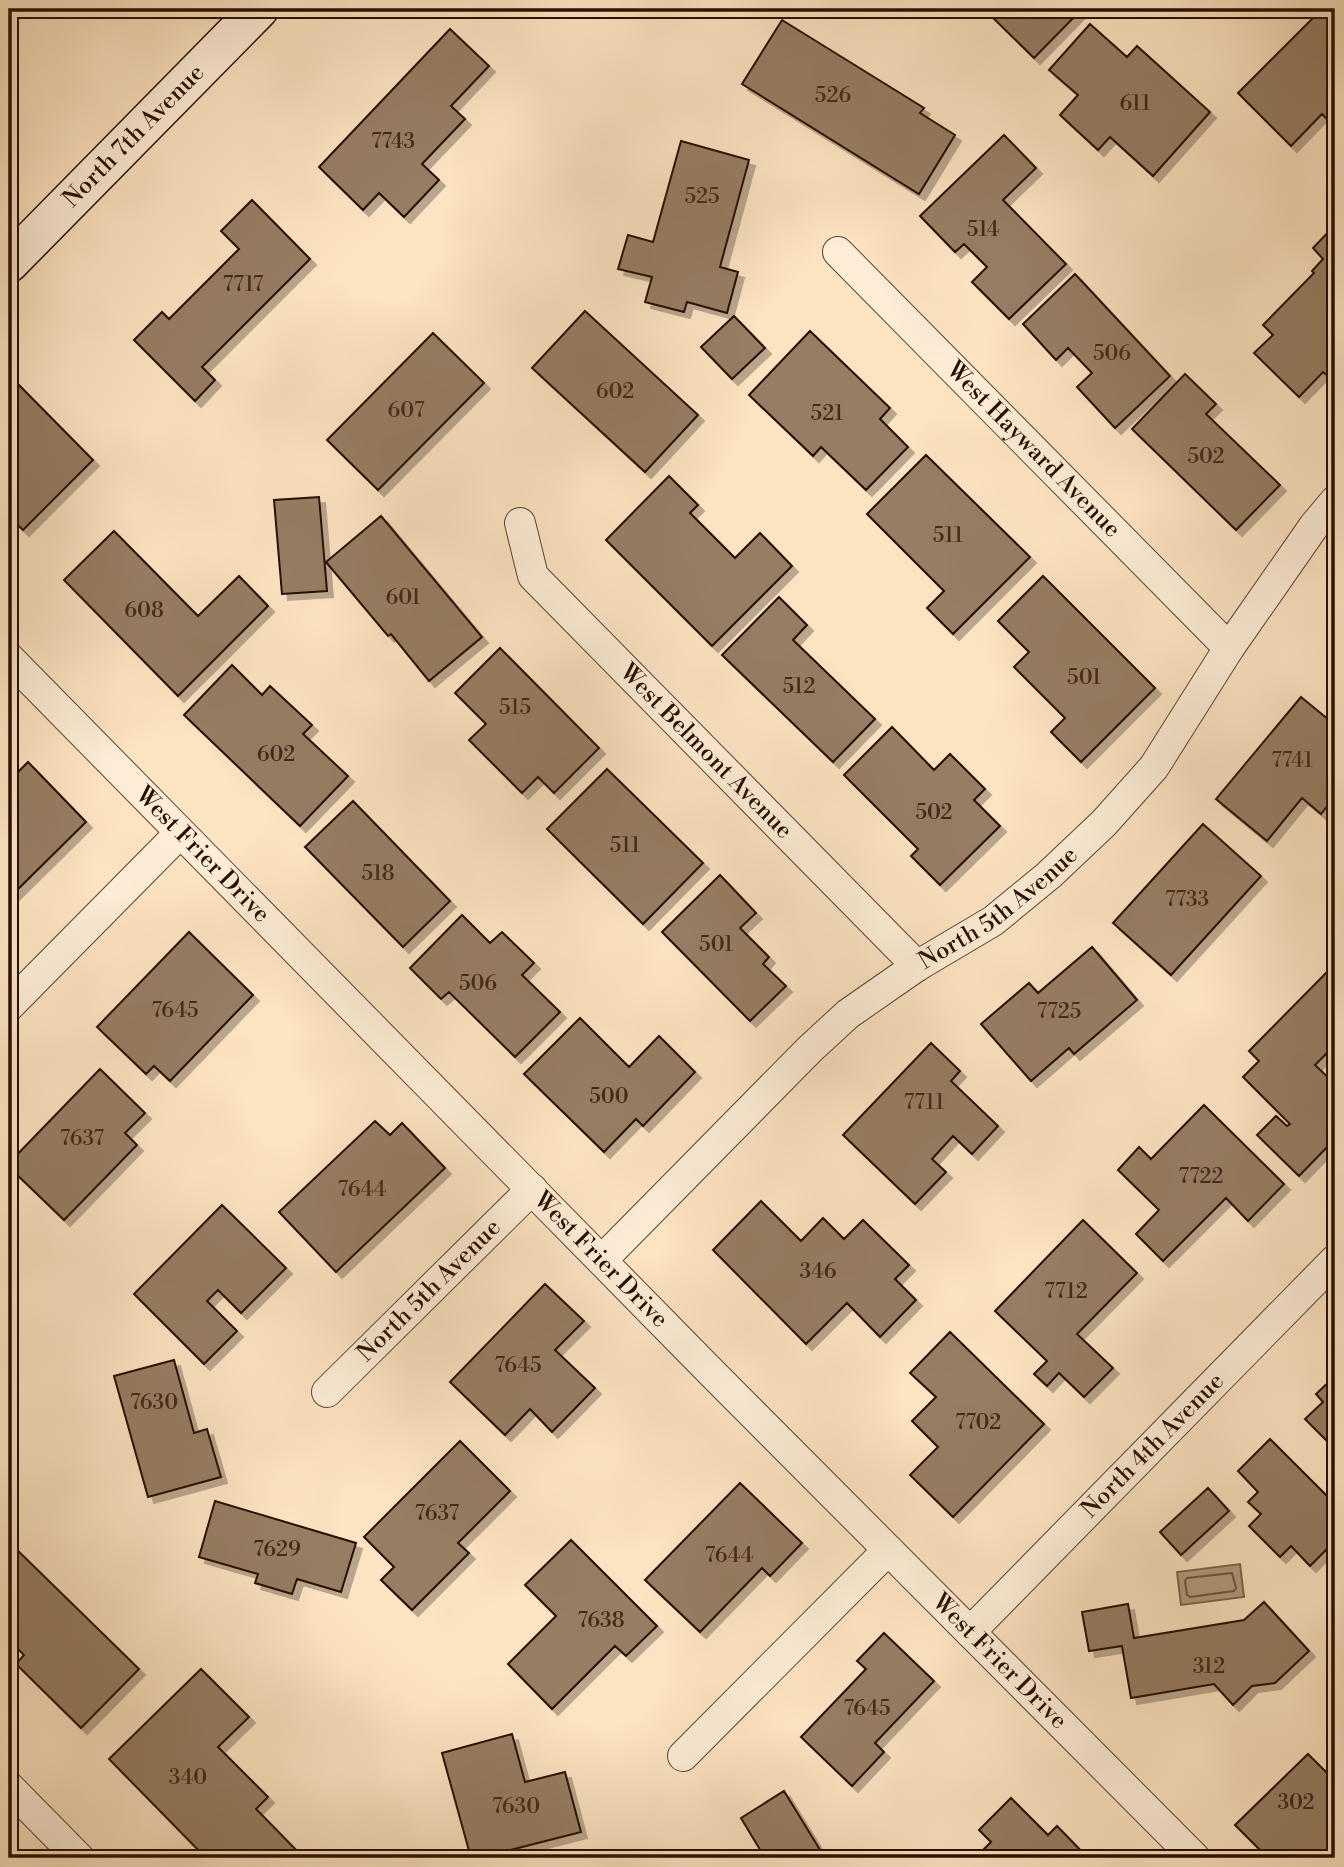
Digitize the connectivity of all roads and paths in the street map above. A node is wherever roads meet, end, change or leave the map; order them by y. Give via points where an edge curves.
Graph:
1 (259, 9) edge
2 (838, 252) dead end
3 (9, 263) edge
4 (1335, 501) edge
5 (520, 523) dead end
6 (1228, 648) junction
7 (9, 658) edge
8 (180, 834) junction
9 (917, 965) junction
10 (9, 1006) edge
11 (533, 1189) junction
12 (602, 1260) junction
13 (1335, 1260) edge
14 (327, 1392) dead end
15 (888, 1550) junction
16 (970, 1632) junction
17 (683, 1756) dead end
18 (9, 1787) edge
19 (79, 1858) edge
20 (1195, 1858) edge

1 - 3 main road, North 7th Avenue
2 - 6 street, West Hayward Avenue
4 - 6 street, North 5th Avenue
5 - 9 street, West Belmont Avenue via 533,576
6 - 9 street, North 5th Avenue via 1154,767 1104,823 993,920
7 - 8 street, West Frier Drive
8 - 10 street
8 - 11 street, West Frier Drive
9 - 12 street, North 5th Avenue via 848,1014 810,1049
11 - 12 street, West Frier Drive
11 - 14 street, North 5th Avenue
12 - 15 street, West Frier Drive
13 - 16 street, North 4th Avenue
15 - 16 street, West Frier Drive
15 - 17 street
16 - 20 street, West Frier Drive
18 - 19 street

